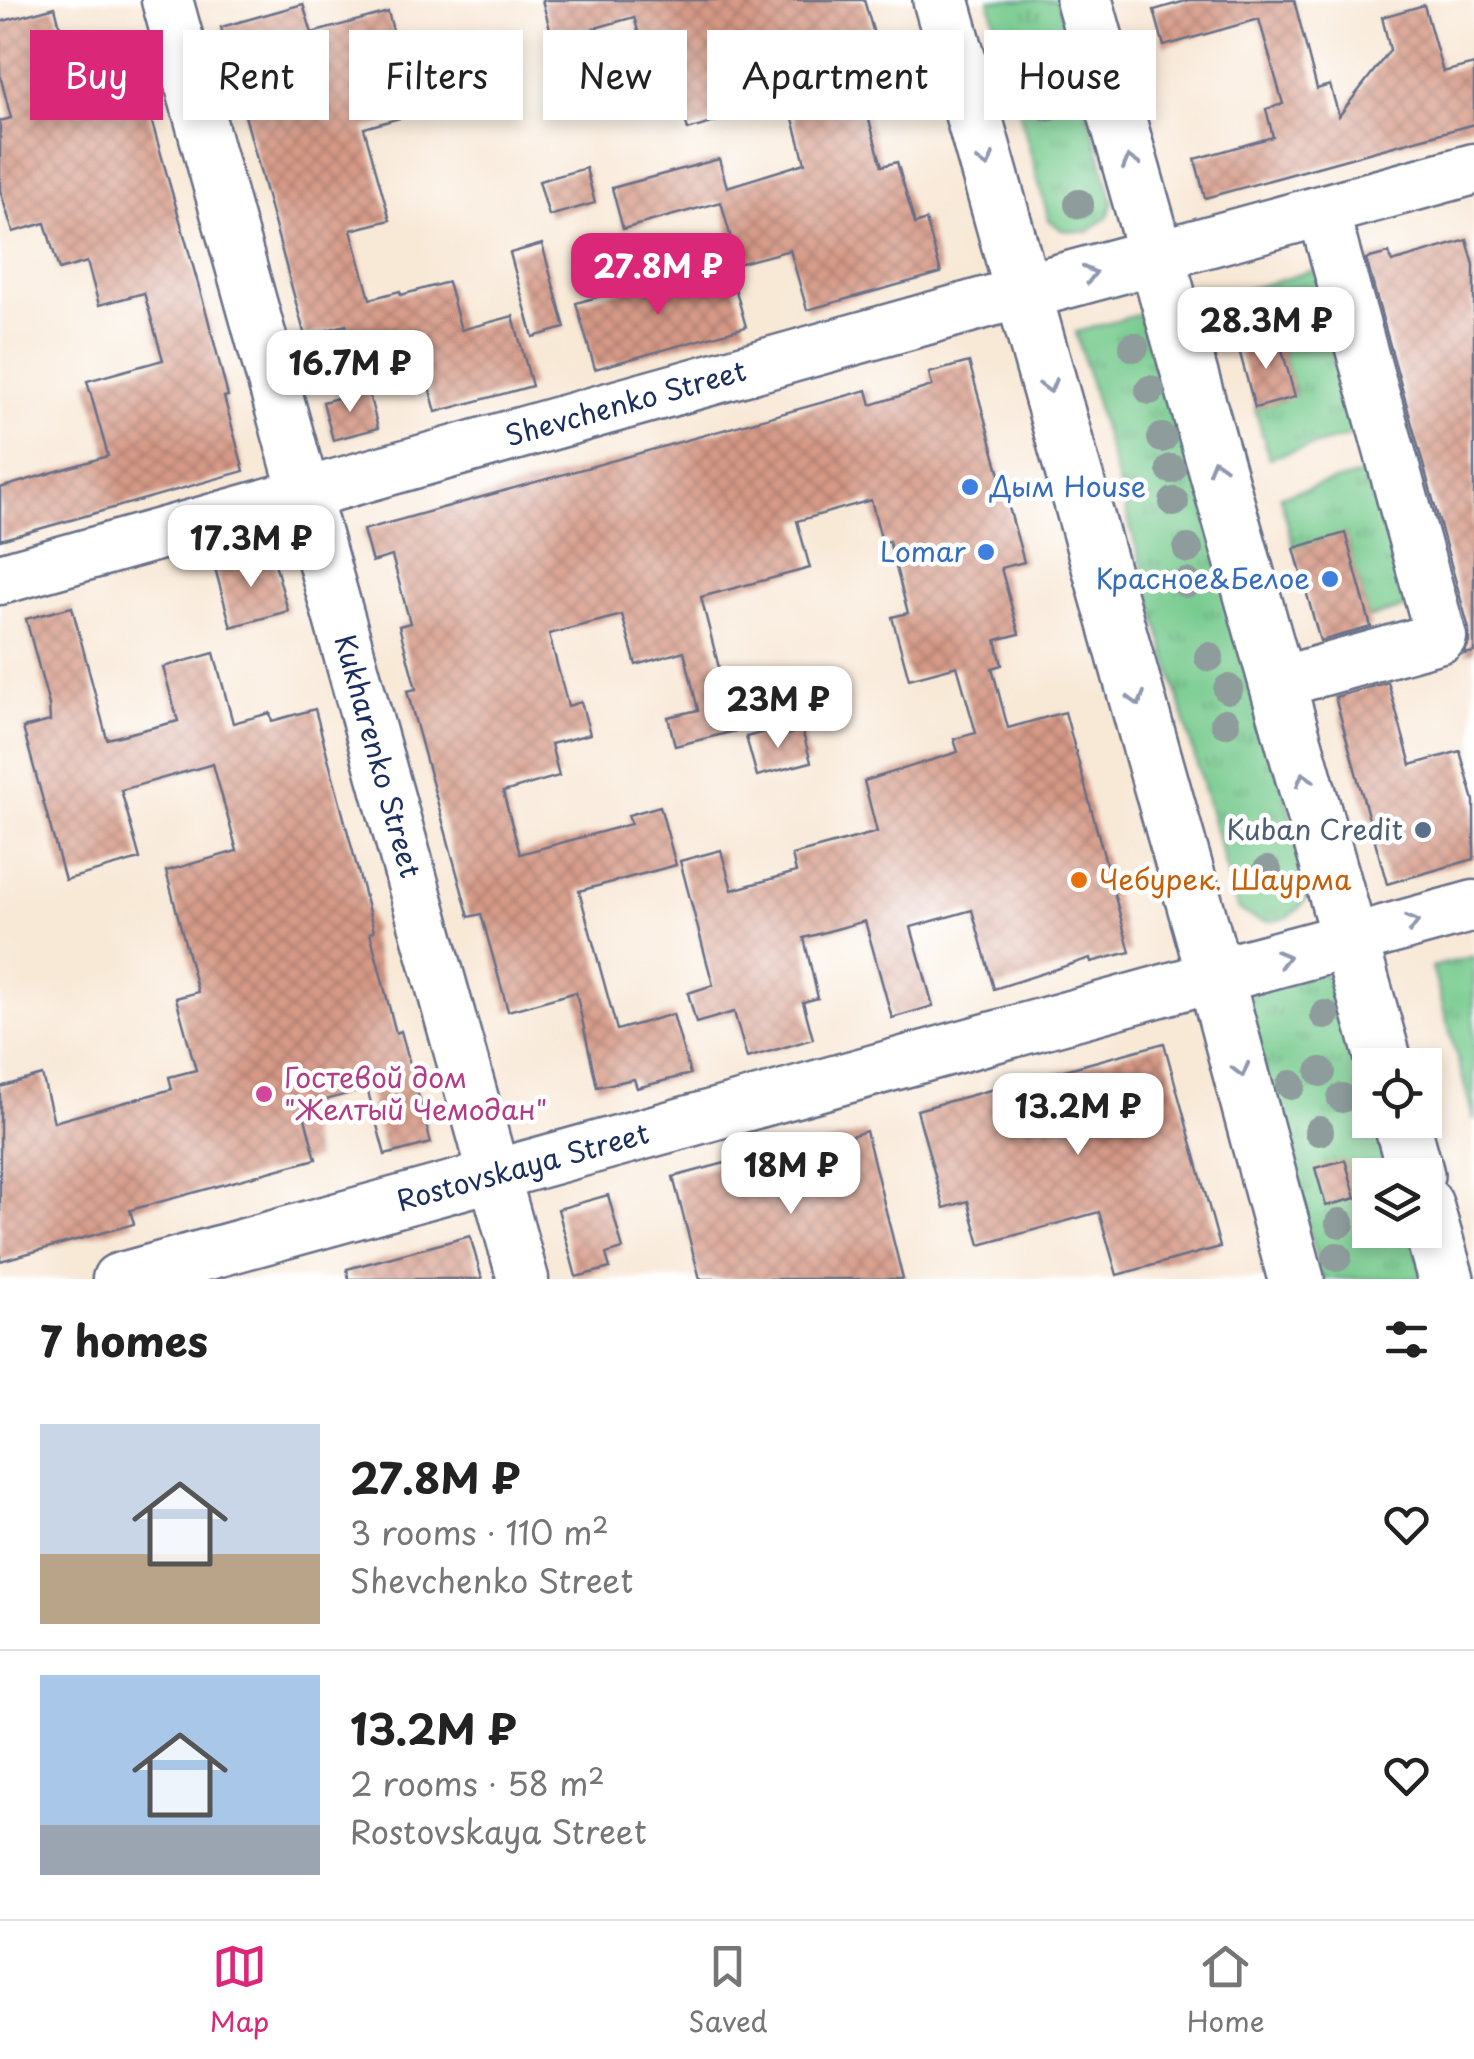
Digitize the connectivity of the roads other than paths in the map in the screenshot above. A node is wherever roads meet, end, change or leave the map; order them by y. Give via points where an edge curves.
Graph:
1 (167, 0) edge
2 (940, 0) edge
3 (1084, 0) edge
4 (1474, 169) edge
5 (1323, 210) junction
6 (1156, 256) junction
7 (1023, 292) junction
8 (304, 492) junction
9 (0, 579) edge
10 (1277, 683) junction
11 (1474, 906) edge
12 (1350, 940) junction
13 (1216, 976) junction
14 (1380, 1048) edge
15 (494, 1173) junction
16 (1437, 1248) edge
17 (118, 1279) edge
18 (523, 1279) edge
19 (1296, 1279) edge
20 (1446, 1279) edge

1 - 8 street, Kukharenko Street
2 -> 7 main road
6 -> 3 main road
4 - 5 street
5 - 6 street
5 - 10 street via 1440,637
7 -> 6 main road
10 -> 6 main road
7 - 8 street, Shevchenko Street
7 -> 13 main road
8 - 9 street, Shevchenko Street
8 - 15 street, Kukharenko Street
12 -> 10 main road
12 -> 11 street
13 -> 12 main road
12 - 14 main road
13 - 15 street, Rostovskaya Street
13 -> 19 main road
15 - 17 street, Rostovskaya Street
15 - 18 street, Kukharenko Street
16 - 20 main road

